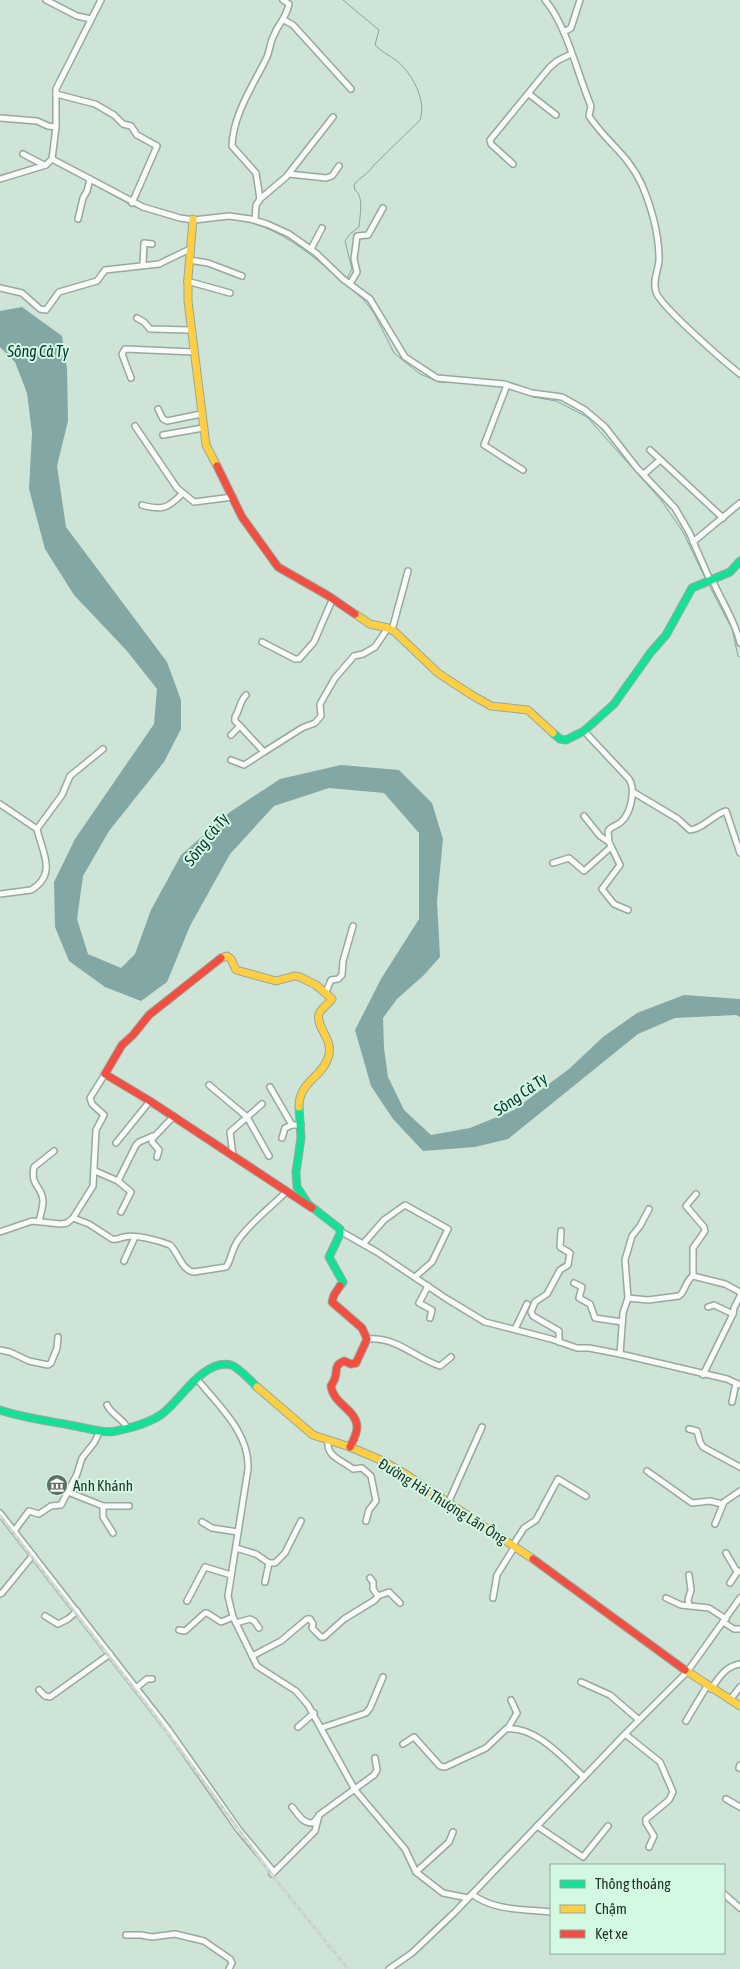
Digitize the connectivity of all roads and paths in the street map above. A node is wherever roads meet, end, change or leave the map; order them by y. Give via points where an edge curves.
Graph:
1 (46, 0) edge
2 (101, 0) edge
3 (283, 0) edge
4 (545, 0) edge
5 (580, 0) edge
6 (91, 19) junction
7 (284, 20) junction
8 (564, 32) junction
9 (571, 54) junction
10 (351, 89) dead end
11 (56, 94) junction
12 (529, 94) junction
13 (556, 115) dead end
14 (333, 117) dead end
15 (0, 118) edge
16 (56, 127) junction
17 (23, 154) dead end
18 (52, 159) junction
19 (512, 164) dead end
20 (44, 165) junction
21 (339, 166) dead end
22 (289, 174) junction
23 (90, 179) junction
24 (0, 180) edge
25 (260, 199) junction
26 (132, 203) junction
27 (383, 208) dead end
28 (78, 219) dead end
29 (255, 220) junction
30 (193, 222) junction
31 (322, 228) dead end
32 (152, 244) dead end
33 (190, 249) junction
34 (311, 249) junction
35 (189, 260) junction
36 (143, 265) junction
37 (242, 276) dead end
38 (188, 281) junction
39 (350, 284) junction
40 (0, 288) edge
41 (230, 292) dead end
42 (137, 318) dead end
43 (191, 330) junction
44 (194, 352) junction
45 (740, 374) edge
46 (131, 378) dead end
47 (506, 388) junction
48 (158, 409) dead end
49 (201, 414) junction
50 (135, 426) dead end
51 (203, 428) junction
52 (163, 435) dead end
53 (650, 450) dead end
54 (660, 460) junction
55 (523, 470) dead end
56 (644, 474) junction
57 (182, 494) junction
58 (233, 497) junction
59 (740, 503) edge
60 (142, 505) dead end
61 (723, 518) junction
62 (693, 542) junction
63 (740, 561) edge
64 (408, 571) dead end
65 (711, 580) junction
66 (333, 598) junction
67 (390, 629) junction
68 (262, 642) dead end
69 (740, 643) edge
70 (246, 695) dead end
71 (240, 726) junction
72 (584, 731) junction
73 (231, 735) dead end
74 (103, 749) dead end
75 (264, 752) junction
76 (231, 760) dead end
77 (633, 792) junction
78 (0, 804) edge
79 (584, 816) dead end
80 (36, 829) junction
81 (610, 844) junction
82 (740, 853) edge
83 (553, 863) dead end
84 (0, 894) edge
85 (628, 910) dead end
86 (353, 926) dead end
87 (326, 992) junction
88 (105, 1074) junction
89 (209, 1085) dead end
90 (270, 1087) dead end
91 (150, 1101) junction
92 (262, 1104) dead end
93 (174, 1116) junction
94 (247, 1117) junction
95 (292, 1125) junction
96 (301, 1125) junction
97 (153, 1136) junction
98 (282, 1138) dead end
99 (231, 1142) junction
100 (116, 1143) dead end
101 (218, 1146) junction
102 (54, 1151) dead end
103 (233, 1156) junction
104 (269, 1156) dead end
105 (157, 1157) dead end
106 (96, 1171) junction
107 (118, 1181) junction
108 (287, 1191) junction
109 (696, 1194) dead end
110 (312, 1208) junction
111 (649, 1209) dead end
112 (121, 1212) dead end
113 (73, 1218) junction
114 (39, 1220) junction
115 (340, 1231) junction
116 (561, 1231) dead end
117 (0, 1232) edge
118 (135, 1237) junction
119 (363, 1244) junction
120 (124, 1261) dead end
121 (693, 1276) junction
122 (414, 1277) junction
123 (574, 1283) dead end
124 (428, 1286) junction
125 (740, 1292) edge
126 (740, 1296) edge
127 (628, 1298) junction
128 (527, 1304) dead end
129 (708, 1307) dead end
130 (733, 1314) junction
131 (430, 1318) dead end
132 (622, 1322) junction
133 (515, 1329) junction
134 (58, 1337) dead end
135 (367, 1339) junction
136 (559, 1342) junction
137 (0, 1350) edge
138 (620, 1354) junction
139 (451, 1357) dead end
140 (703, 1374) junction
141 (197, 1379) junction
142 (738, 1384) edge
143 (732, 1402) dead end
144 (107, 1405) dead end
145 (0, 1410) edge
146 (482, 1427) dead end
147 (127, 1428) junction
148 (689, 1428) dead end
149 (100, 1431) junction
150 (328, 1441) junction
151 (350, 1447) junction
152 (740, 1468) edge
153 (647, 1471) dead end
154 (740, 1491) edge
155 (68, 1492) junction
156 (586, 1496) dead end
157 (449, 1501) junction
158 (722, 1504) junction
159 (103, 1506) junction
160 (129, 1506) dead end
161 (0, 1513) edge
162 (302, 1521) dead end
163 (366, 1521) dead end
164 (202, 1522) dead end
165 (715, 1524) dead end
166 (14, 1531) junction
167 (238, 1532) junction
168 (113, 1533) dead end
169 (514, 1546) junction
170 (236, 1548) junction
171 (726, 1553) dead end
172 (33, 1555) junction
173 (269, 1563) junction
174 (739, 1572) edge
175 (231, 1575) junction
176 (689, 1576) dead end
177 (370, 1578) dead end
178 (265, 1582) dead end
179 (730, 1583) dead end
180 (0, 1594) edge
181 (378, 1596) junction
182 (492, 1598) dead end
183 (666, 1598) dead end
184 (740, 1598) edge
185 (186, 1601) dead end
186 (400, 1602) dead end
187 (689, 1605) junction
188 (77, 1611) junction
189 (45, 1616) dead end
190 (233, 1617) junction
191 (724, 1620) junction
192 (236, 1623) junction
193 (259, 1628) dead end
194 (740, 1629) edge
195 (178, 1630) dead end
196 (110, 1654) junction
197 (252, 1656) junction
198 (740, 1664) edge
199 (687, 1672) junction
200 (383, 1677) dead end
201 (152, 1679) dead end
202 (581, 1682) dead end
203 (709, 1687) junction
204 (740, 1687) edge
205 (136, 1688) junction
206 (39, 1690) dead end
207 (511, 1700) dead end
208 (730, 1700) junction
209 (740, 1706) edge
210 (314, 1713) junction
211 (639, 1720) junction
212 (686, 1721) dead end
213 (298, 1727) dead end
214 (322, 1728) junction
215 (508, 1728) junction
216 (625, 1734) junction
217 (403, 1744) dead end
218 (375, 1758) dead end
219 (584, 1777) junction
220 (355, 1790) junction
221 (726, 1799) dead end
222 (292, 1807) dead end
223 (740, 1807) edge
224 (319, 1815) junction
225 (537, 1826) junction
226 (608, 1826) dead end
227 (453, 1832) dead end
228 (649, 1847) dead end
229 (416, 1872) junction
230 (725, 1895) edge
231 (470, 1896) junction
232 (740, 1908) edge
233 (550, 1912) edge
234 (126, 1935) dead end
235 (229, 1969) edge
236 (389, 1969) edge

1 - 6 street
2 - 6 street
3 - 7 street via 288,4
4 - 8 street
5 - 8 street via 571,28
6 - 11 street
7 - 10 street
7 - 25 street via 274,35 233,129 232,146 256,173
8 - 9 street
9 - 12 street via 554,63
9 - 45 street via 591,106 589,116 624,155 642,185 658,234 656,293 669,310
11 - 16 street
11 - 26 street via 95,104 131,126 135,134 158,146
12 - 13 street
12 - 19 street via 490,140
14 - 22 street
15 - 16 street via 37,121
16 - 18 street
17 - 20 street
18 - 20 street
18 - 23 street
20 - 24 street
21 - 22 street via 332,176 326,178
22 - 25 street
23 - 26 street
23 - 28 street
25 - 29 street via 256,205
26 - 30 street
27 - 39 street via 368,235 357,236 354,258 357,272
29 - 30 street via 232,216
29 - 34 street via 284,232
30 - 33 street
31 - 34 street
32 - 36 street via 144,243
33 - 35 street
33 - 36 street via 160,264
34 - 39 street
35 - 37 street
35 - 38 street
36 - 40 street via 105,270 97,281 59,292 46,310 40,309 22,293
38 - 41 street
38 - 43 street
39 - 47 street via 372,301 400,350 411,362 438,378 481,381
42 - 43 street via 150,329
43 - 44 street
44 - 46 street via 125,349 122,354
44 - 49 street
47 - 55 street via 484,445
47 - 56 street via 562,397 585,410 605,427
48 - 49 street via 167,421
49 - 51 street
50 - 57 street
51 - 52 street
51 - 58 street via 206,444
53 - 54 street
54 - 56 street
54 - 61 street
56 - 62 street via 674,506
57 - 58 street via 196,503
57 - 60 street via 167,507
58 - 66 street via 244,520 278,567
59 - 61 street
61 - 62 street
62 - 65 street
63 - 65 street via 730,572
64 - 67 street
65 - 69 street via 736,626
65 - 72 street via 692,588 666,635 614,704
66 - 67 street via 370,624
66 - 68 street via 314,642 299,660
67 - 72 street via 438,673 488,705 528,710 562,740
67 - 75 street via 375,647 354,656 335,678 320,704 322,713 319,720
70 - 71 street via 235,717
71 - 73 street
71 - 75 street
72 - 77 street via 629,779
74 - 80 street via 70,776 62,795
75 - 76 street via 244,765
77 - 81 street via 622,821 608,829
77 - 82 street via 690,830 726,811
78 - 80 street
79 - 81 street
80 - 84 street via 47,864 45,875 31,890
81 - 83 street via 584,871 569,858
81 - 85 street via 620,865 602,890 614,904
86 - 87 street via 342,975 331,980
87 - 88 street via 298,976 275,981 236,970 225,955 149,1015 122,1045
87 - 96 street via 332,1001 319,1016 330,1041 328,1058 300,1095
88 - 91 street
88 - 106 street via 90,1098 104,1116 96,1130
89 - 94 street
90 - 95 street
91 - 93 street
91 - 100 street
92 - 94 street
93 - 97 street
93 - 101 street
94 - 99 street via 231,1129
94 - 104 street
95 - 96 street
95 - 98 street via 283,1130
96 - 110 street via 296,1183
97 - 105 street via 152,1142 159,1151
97 - 107 street via 136,1145
99 - 101 street
99 - 103 street
101 - 103 street
102 - 114 street via 34,1167 33,1180 43,1200
103 - 108 street
106 - 107 street
106 - 113 street via 92,1190
107 - 112 street via 131,1192
108 - 110 street
108 - 118 street via 241,1236 226,1267 190,1272 170,1245
109 - 121 street via 687,1208 705,1231 693,1248
110 - 115 street
111 - 127 street via 632,1236 625,1260
113 - 114 street via 61,1224
113 - 118 street via 112,1239
114 - 117 street
115 - 119 street
115 - 135 street via 329,1257 343,1282 332,1302 362,1328
116 - 136 street via 560,1247 570,1253 568,1265 560,1270 548,1293 537,1299 532,1310 533,1316 560,1331
118 - 120 street
119 - 122 street
119 - 122 street via 384,1220 405,1205 448,1229 432,1262
121 - 125 street via 725,1284
121 - 127 street via 679,1296 648,1300
122 - 124 street
123 - 132 street via 582,1287 580,1298 590,1304 595,1318
124 - 131 street via 419,1303 432,1310
124 - 133 street via 478,1319
126 - 130 street
127 - 132 street
128 - 133 street
129 - 130 street via 714,1305
130 - 140 street
132 - 138 street
133 - 136 street
134 - 137 street via 50,1364 29,1361
135 - 139 street via 382,1339 399,1345 440,1366
135 - 151 street via 356,1363 344,1361 336,1366 331,1386 332,1393 346,1406 357,1424
136 - 138 street via 579,1349
138 - 140 street
140 - 142 street
141 - 147 street, Đường Hải Thượng Lãn Ông via 162,1414
141 - 150 street, Đường Hải Thượng Lãn Ông via 221,1364 232,1365 310,1433
141 - 167 street via 232,1422 248,1455
142 - 143 street
144 - 147 street
145 - 149 street, Đường Hải Thượng Lãn Ông via 27,1419
146 - 157 street
147 - 149 street, Đường Hải Thượng Lãn Ông
148 - 152 street via 696,1431 704,1447
149 - 155 street via 82,1458
150 - 151 street, Đường Hải Thượng Lãn Ông
150 - 163 street via 330,1453 353,1469 364,1470 372,1479 376,1501
151 - 157 street, Đường Hải Thượng Lãn Ông via 397,1468
153 - 158 street via 692,1503 710,1501
154 - 158 street
155 - 159 street
155 - 166 street via 61,1505 51,1506 39,1514 29,1511
156 - 169 street via 558,1479 536,1520 524,1528
157 - 169 street, Đường Hải Thượng Lãn Ông
158 - 165 street
159 - 160 street
159 - 168 street via 103,1517
161 - 166 street
162 - 173 street via 281,1559
164 - 167 street via 212,1528
166 - 172 street
167 - 170 street
169 - 182 street via 497,1575
169 - 199 street, Đường Hải Thượng Lãn Ông
170 - 173 street via 256,1554
170 - 175 street
171 - 174 street
172 - 180 street
172 - 188 street
173 - 178 street
174 - 179 street
175 - 185 street via 204,1568
175 - 190 street via 228,1596
176 - 187 street
177 - 181 street
181 - 186 street via 389,1592
181 - 197 street via 324,1637 312,1628 309,1618 281,1640
183 - 187 street
184 - 191 street
187 - 191 street via 709,1608
188 - 189 street via 58,1624
188 - 196 street
190 - 192 street
190 - 195 street via 221,1622 205,1613 184,1631
191 - 194 street
191 - 199 street
192 - 193 street via 250,1619
192 - 197 street
196 - 205 street
196 - 206 street via 50,1697
197 - 210 street via 256,1666 296,1691
198 - 203 street via 730,1666
199 - 203 street, Đường Hải Thượng Lãn Ông
199 - 211 street
200 - 214 street via 366,1712
201 - 205 street
202 - 211 street via 610,1695
203 - 208 street, Đường Hải Thượng Lãn Ông
203 - 212 street
204 - 208 street
205 - 224 street via 273,1873 315,1831
207 - 215 street via 517,1712
208 - 209 street, Đường Hải Thượng Lãn Ông
210 - 213 street
210 - 214 street
211 - 216 street
214 - 220 street
215 - 217 street via 486,1748 445,1767 440,1766 414,1737
215 - 219 street via 522,1729 558,1752
216 - 219 street
216 - 228 street via 660,1762 673,1792 670,1800 646,1819 654,1836
218 - 220 street via 376,1772
219 - 225 street
220 - 224 street
220 - 229 street via 405,1849
221 - 223 street
222 - 224 street via 308,1823 313,1823
225 - 226 street via 582,1857
225 - 231 street
227 - 229 street via 449,1842
229 - 231 street via 443,1893
230 - 232 street
231 - 233 street via 500,1906
231 - 236 street via 418,1948
234 - 235 street via 152,1937 173,1934 204,1941 230,1959

